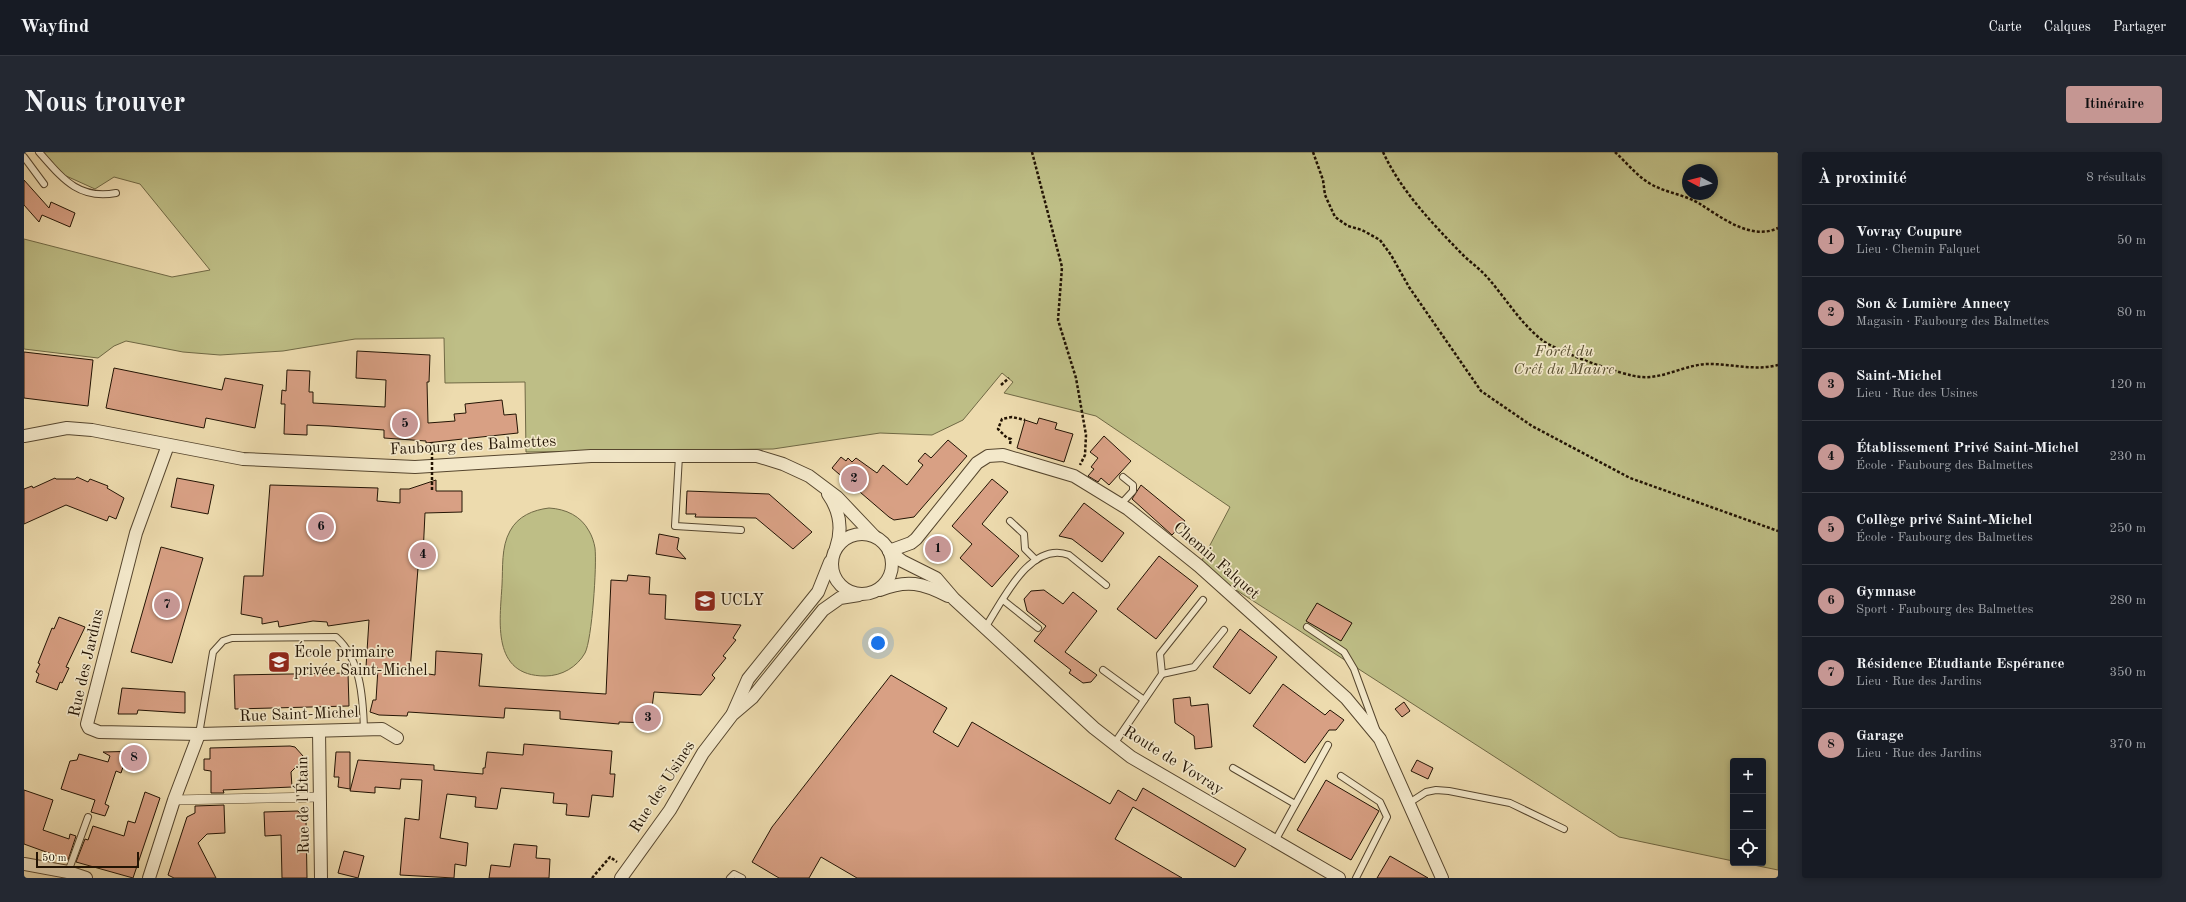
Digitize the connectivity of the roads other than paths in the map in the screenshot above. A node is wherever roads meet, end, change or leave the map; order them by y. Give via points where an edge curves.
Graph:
1 (39, 152) edge
2 (24, 157) edge
3 (44, 184) dead end
4 (116, 193) dead end
5 (24, 436) edge
6 (168, 445) junction
7 (678, 456) junction
8 (1123, 477) dead end
9 (824, 488) junction
10 (1121, 504) junction
11 (1010, 521) dead end
12 (741, 530) dead end
13 (874, 536) junction
14 (890, 551) junction
15 (834, 554) junction
16 (1036, 560) junction
17 (1106, 585) dead end
18 (877, 591) junction
19 (859, 595) junction
20 (954, 599) junction
21 (1003, 600) junction
22 (1203, 600) dead end
23 (985, 628) junction
24 (1038, 628) dead end
25 (1307, 628) dead end
26 (1224, 630) dead end
27 (1103, 670) dead end
28 (1162, 674) junction
29 (1144, 700) junction
30 (732, 715) junction
31 (364, 729) junction
32 (319, 731) junction
33 (199, 734) junction
34 (397, 738) dead end
35 (1380, 739) junction
36 (1114, 744) junction
37 (1328, 745) dead end
38 (1233, 768) dead end
39 (1341, 776) dead end
40 (320, 797) junction
41 (174, 800) junction
42 (1408, 803) junction
43 (1295, 804) junction
44 (88, 817) dead end
45 (1564, 829) dead end
46 (1275, 841) junction
47 (24, 864) edge
48 (68, 872) junction
49 (86, 878) edge
50 (149, 878) edge
51 (321, 878) edge
52 (621, 878) edge
53 (730, 878) edge
54 (742, 878) edge
55 (1339, 878) edge
56 (1356, 878) edge
57 (1442, 878) edge

1 - 4 lane via 63,180 72,186 100,196
2 - 3 lane
5 - 6 street, Faubourg des Balmettes via 44,431 79,428
6 - 7 street, Faubourg des Balmettes via 243,459 415,467 591,456
6 - 33 street, Rue des Jardins via 136,533 87,724 92,731 99,732
7 - 9 street, Faubourg des Balmettes via 764,458 795,468
7 - 12 lane via 675,526
8 - 10 lane via 1133,485 1133,490
9 - 13 street, Faubourg des Balmettes via 837,497
9 - 15 street, Faubourg des Balmettes via 833,501 840,520 841,530
10 - 14 street, Chemin Falquet via 1074,476 1003,455 988,456 977,463 916,539
10 - 35 street, Chemin Falquet via 1199,566 1346,698
11 - 16 lane via 1024,534 1025,549
13 - 14 street
13 - 15 street via 856,534 847,537
14 - 18 street via 893,566 891,574 883,587
14 - 20 street, Route de Vovray via 936,578
15 - 19 street via 833,573 836,581 850,593
15 - 30 street, Rue des Usines via 818,592 748,679
16 - 17 lane via 1045,555 1062,552
16 - 21 lane via 1022,572
18 - 19 street
18 - 20 street, Route de Vovray via 897,585 916,584
19 - 30 street, Rue des Usines via 840,598 823,610 752,698
20 - 23 street, Route de Vovray
21 - 23 lane
21 - 24 lane
22 - 28 lane via 1160,654
23 - 36 street, Route de Vovray
25 - 35 lane via 1344,652 1354,669
26 - 28 lane via 1194,667
27 - 29 lane
28 - 29 lane
29 - 36 lane
30 - 52 street, Rue des Usines via 703,754 670,810
31 - 32 street, Rue Saint-Michel
31 - 33 lane via 364,708 356,664 336,637 232,638 223,641 213,652
31 - 34 street, Rue Saint-Michel via 382,729
32 - 33 street, Rue Saint-Michel
32 - 40 street, Rue de l'Étain
33 - 41 street
35 - 42 street, Chemin Falquet
36 - 46 street, Route de Vovray via 1131,757
37 - 43 lane
38 - 43 lane
39 - 56 lane via 1380,802 1387,817
40 - 41 street
40 - 51 street, Rue de l'Étain
41 - 50 street
42 - 45 lane via 1426,792 1449,791 1510,803
42 - 57 street, Chemin Falquet
43 - 46 lane
44 - 48 lane
46 - 55 street, Route de Vovray
47 - 48 street
48 - 49 street
53 - 54 lane via 734,874

